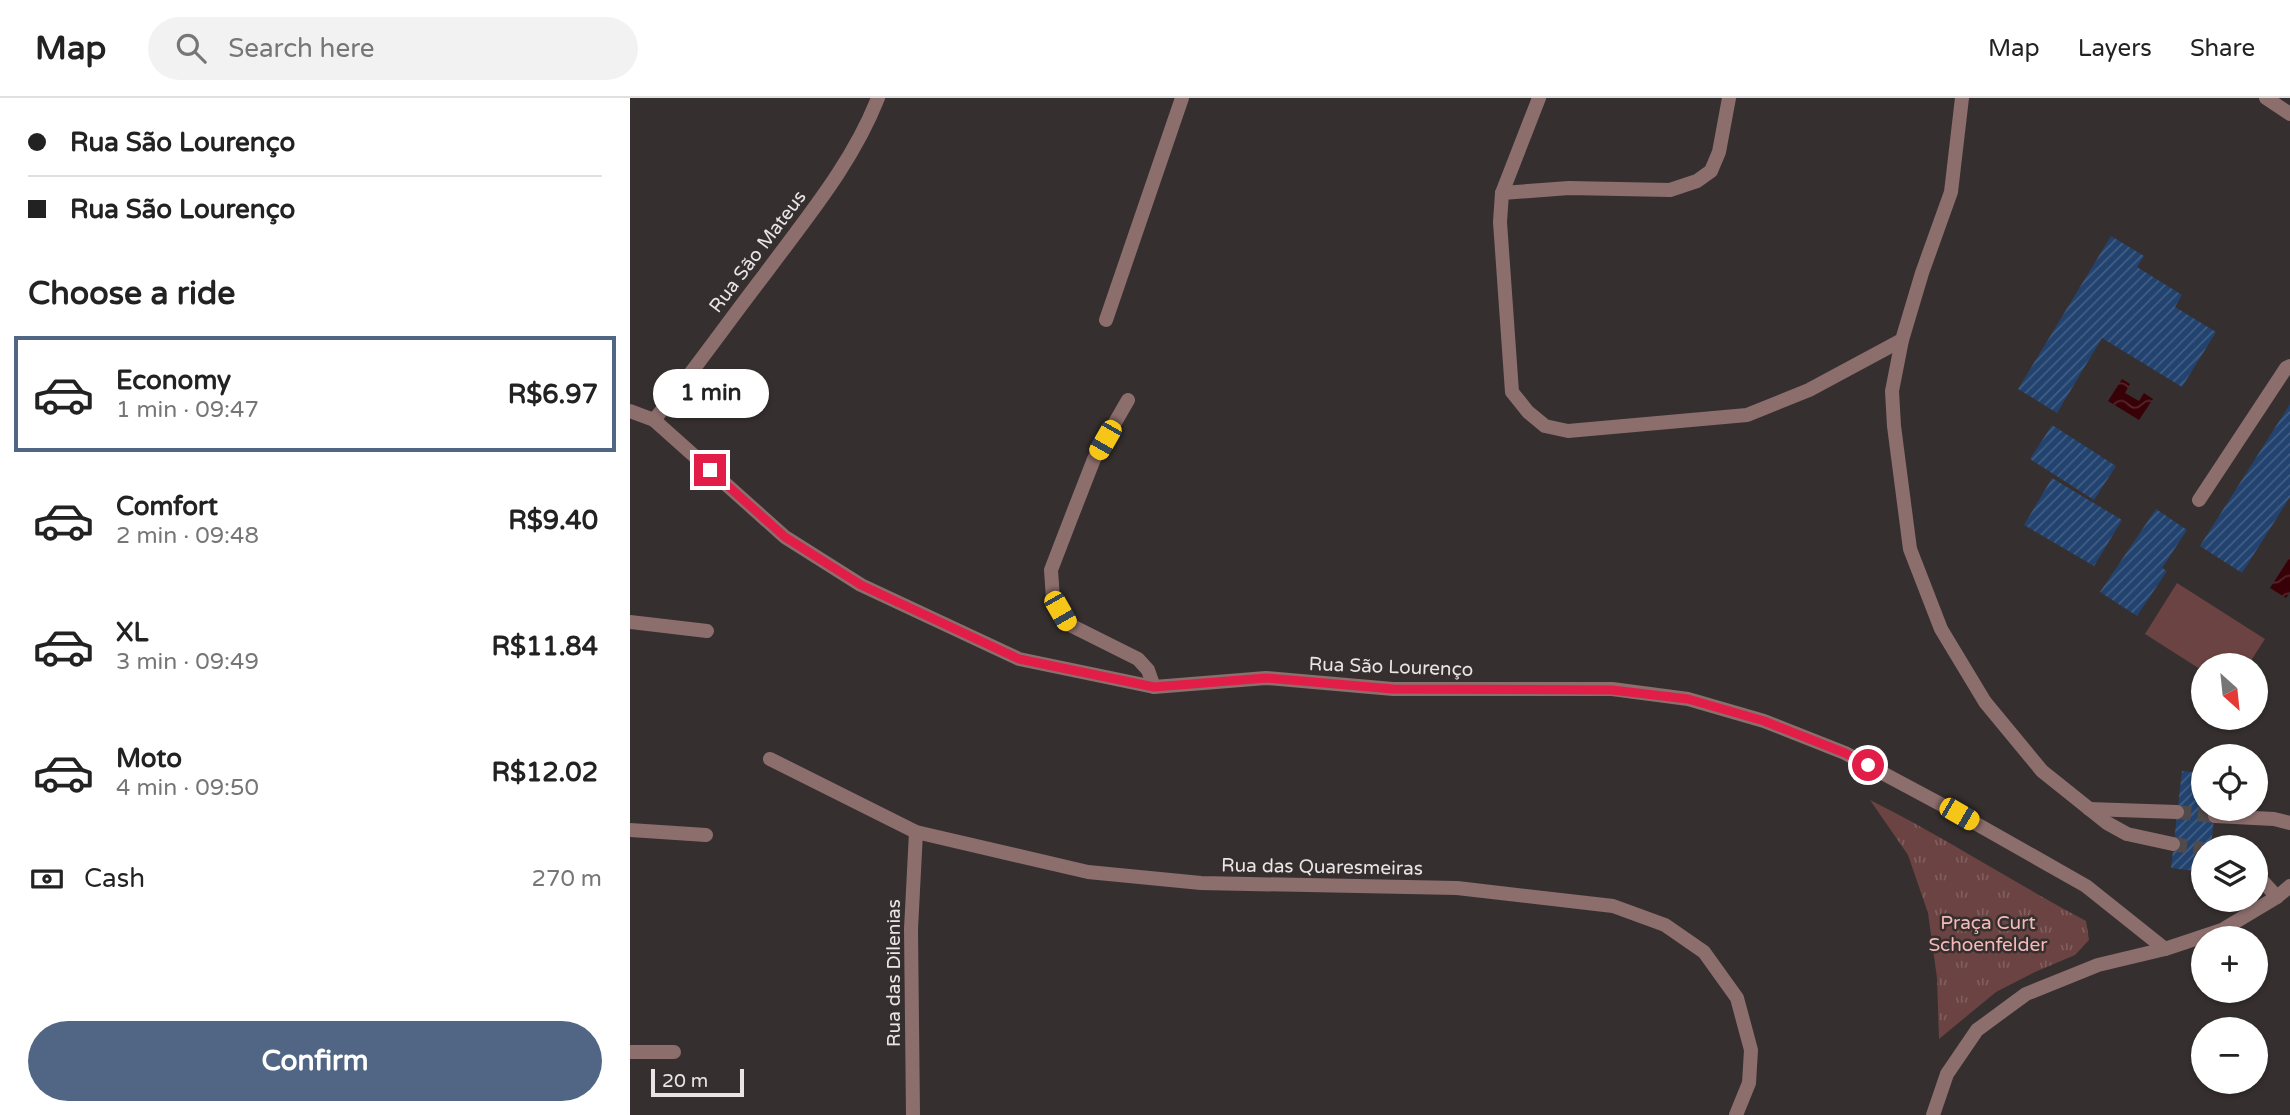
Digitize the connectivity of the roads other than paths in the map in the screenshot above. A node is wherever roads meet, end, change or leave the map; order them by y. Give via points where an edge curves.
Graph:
1 (878, 98) edge
2 (1182, 98) edge
3 (1539, 98) edge
4 (1729, 98) edge
5 (1962, 98) edge
6 (2266, 98) edge
7 (2290, 114) edge
8 (1503, 193) junction
9 (1106, 320) dead end
10 (1902, 340) junction
11 (2290, 366) edge
12 (1128, 400) dead end
13 (630, 411) edge
14 (654, 420) junction
15 (2199, 500) dead end
16 (630, 622) edge
17 (707, 631) dead end
18 (1154, 687) junction
19 (770, 759) dead end
20 (2089, 809) junction
21 (2178, 811) tunnel mouth
22 (2268, 818) edge
23 (2290, 823) edge
24 (630, 830) edge
25 (916, 832) junction
26 (706, 835) dead end
27 (2174, 844) tunnel mouth
28 (2290, 886) edge
29 (2268, 887) edge
30 (2277, 897) junction
31 (2165, 949) junction
32 (630, 1052) edge
33 (674, 1052) dead end
34 (913, 1115) edge
35 (1736, 1115) edge
36 (1933, 1115) edge

1 - 14 street, Rua São Mateus via 840,174
2 - 9 street
3 - 8 street
4 - 8 street via 1719,152 1711,171 1697,181 1670,190 1569,188
5 - 10 street via 1951,192
6 - 7 street
8 - 10 street via 1500,222 1511,392 1545,426 1568,431 1748,415 1809,390
10 - 20 street via 1892,391 1910,550 1941,629 1985,702 2042,771
11 - 15 street
12 - 18 street via 1094,460 1051,570 1053,599 1068,624 1138,659
13 - 14 street, Rua São Lourenço
14 - 18 street, Rua São Lourenço via 785,537 861,585 1019,659
16 - 17 street
18 - 31 street, Rua São Lourenço via 1266,678 1393,689 1612,690 1688,699 1764,721 1845,753 2086,886
19 - 25 street, Rua das Quaresmeiras
20 - 21 street
20 - 27 street via 2127,834
22 - 23 street
24 - 26 street
25 - 34 street, Rua das Dilenias via 911,929
25 - 35 street, Rua das Quaresmeiras via 1088,872 1201,883 1457,888 1613,906 1665,925 1704,952 1737,999 1751,1050 1749,1083
28 - 30 street
29 - 30 street
30 - 31 street via 2222,930
31 - 36 street via 2098,965 2026,994 1977,1030 1947,1074
32 - 33 street

